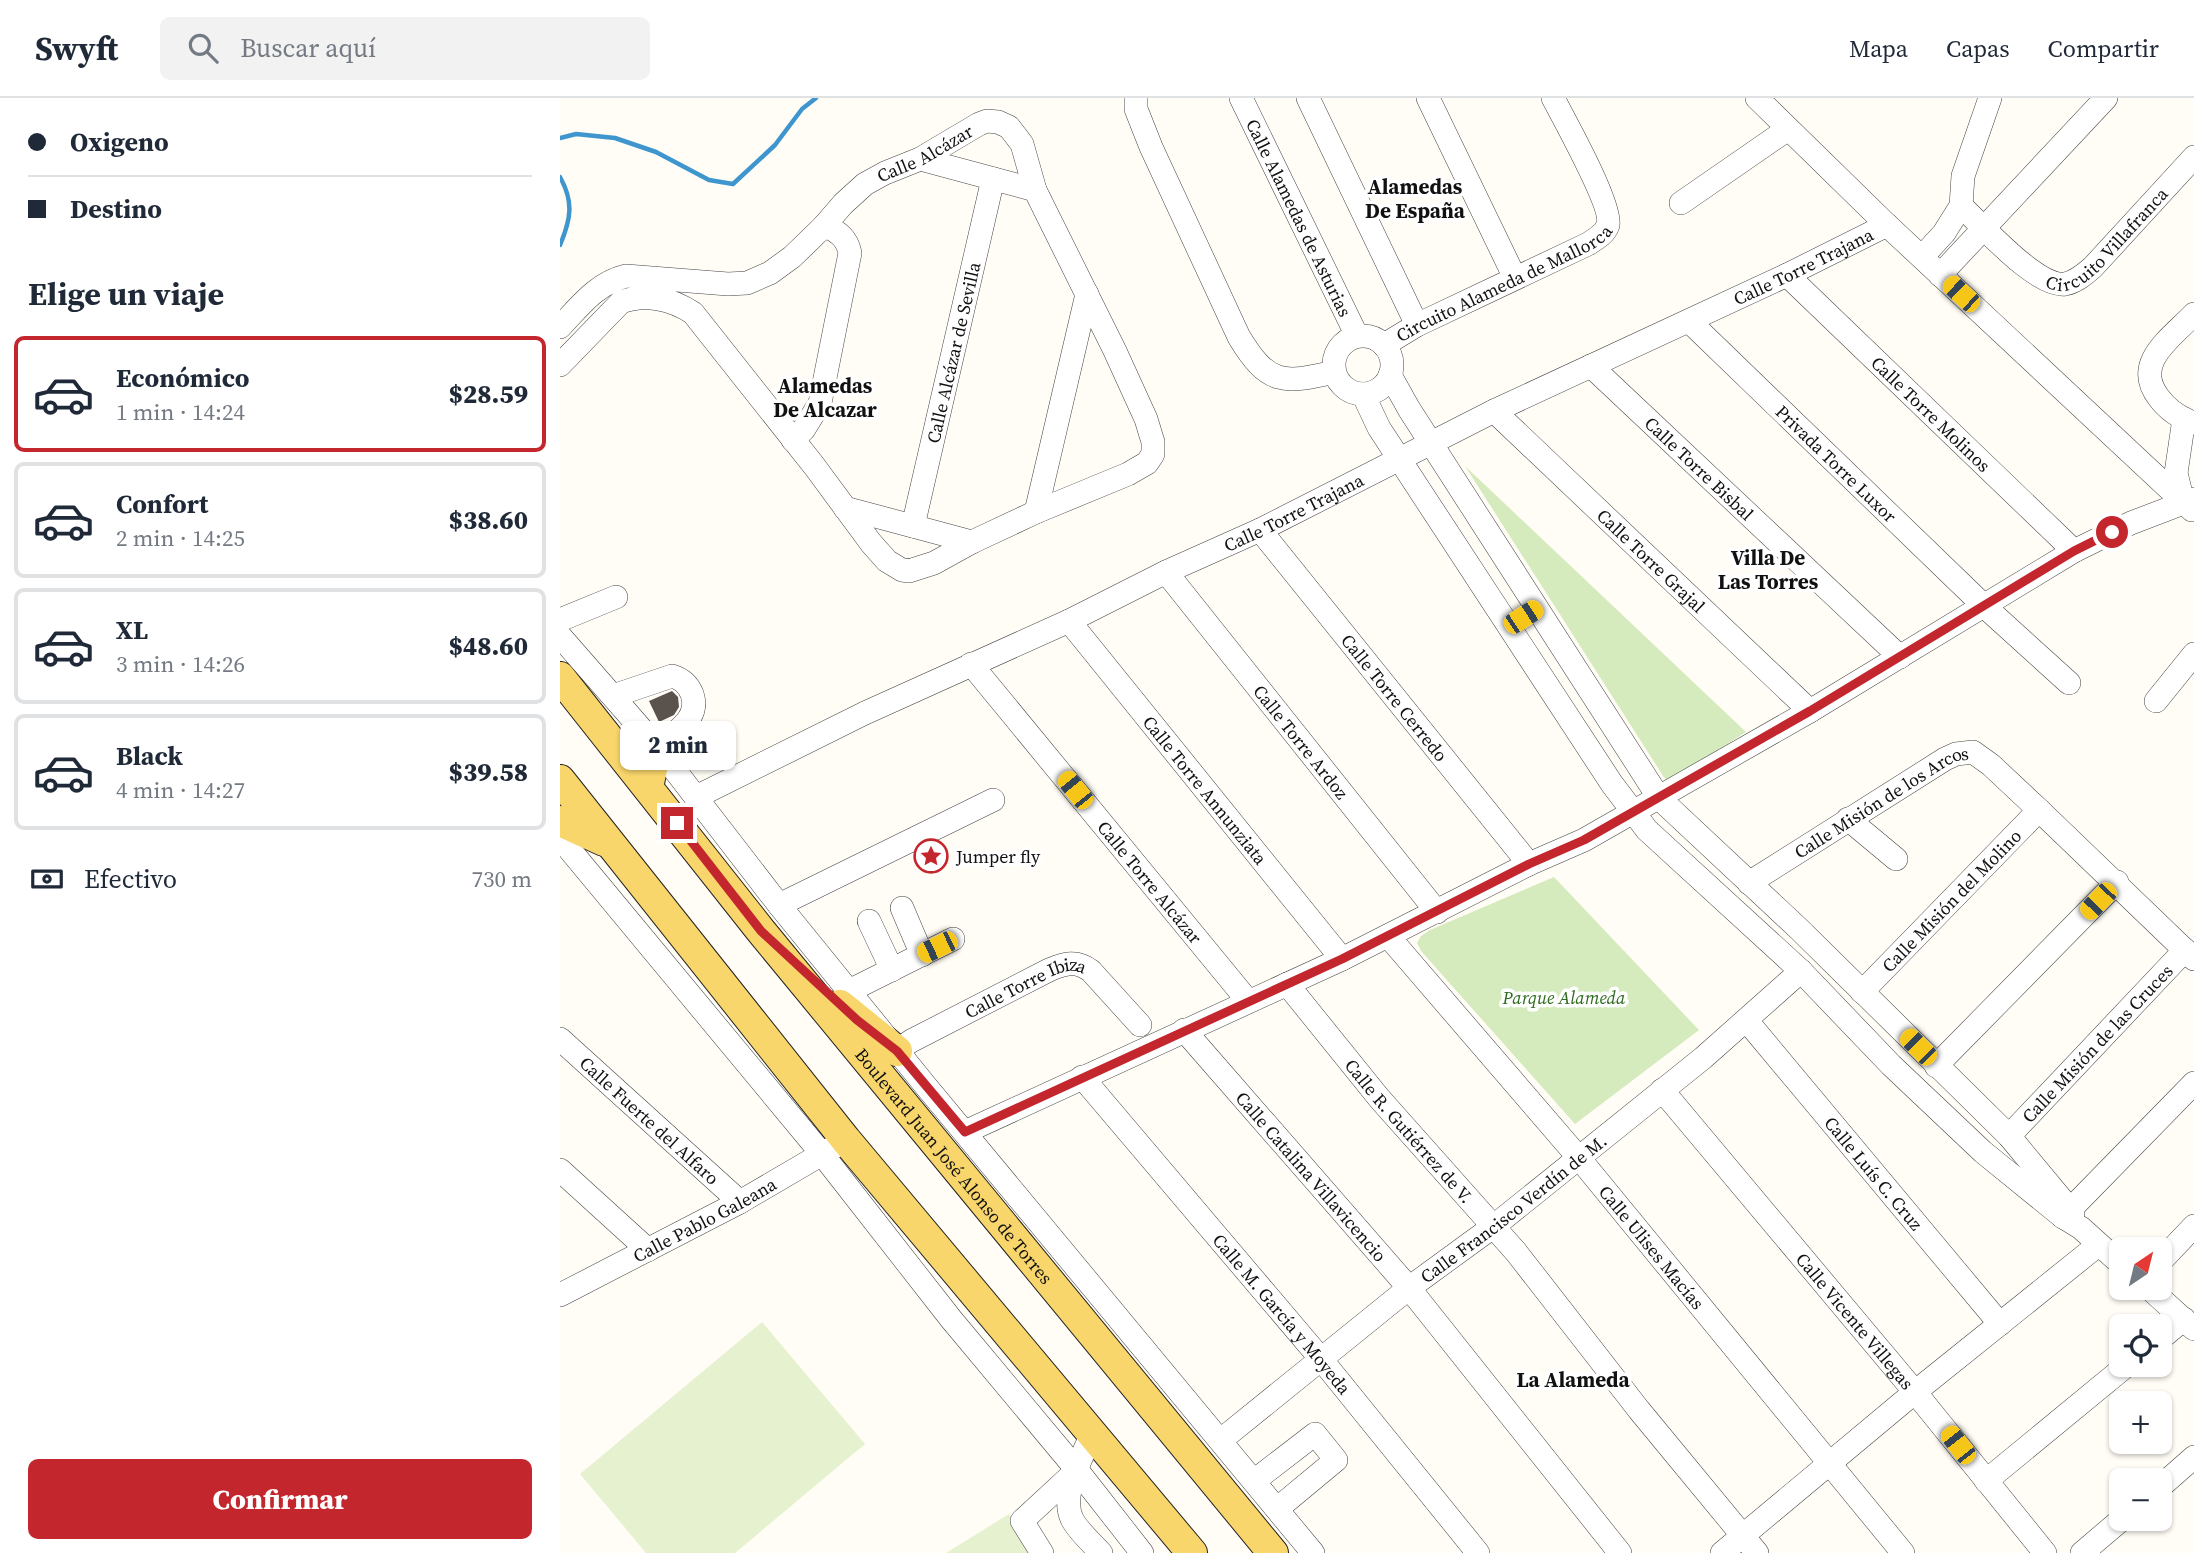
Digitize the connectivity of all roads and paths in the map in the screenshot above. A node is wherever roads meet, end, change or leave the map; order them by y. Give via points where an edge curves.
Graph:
1 (1136, 98) edge
2 (1241, 98) edge
3 (1308, 98) edge
4 (1428, 98) edge
5 (1553, 98) edge
6 (1757, 98) edge
7 (1990, 98) edge
8 (2106, 98) edge
9 (1788, 129) junction
10 (2194, 157) edge
11 (920, 159) junction
12 (993, 179) junction
13 (1035, 190) junction
14 (1681, 203) dead end
15 (1961, 206) junction
16 (1887, 225) junction
17 (824, 226) junction
18 (1984, 227) junction
19 (1922, 257) junction
20 (1787, 275) junction
21 (1940, 275) junction
22 (1515, 278) junction
23 (596, 289) junction
24 (1087, 294) junction
25 (612, 310) junction
26 (2194, 314) edge
27 (1689, 321) junction
28 (1417, 325) junction
29 (560, 327) edge
30 (1357, 336) junction
31 (1384, 345) junction
32 (560, 365) edge
33 (1591, 366) junction
34 (1334, 372) junction
35 (1390, 375) junction
36 (1363, 394) junction
37 (1494, 411) junction
38 (2189, 421) edge
39 (793, 440) junction
40 (1432, 442) junction
41 (1401, 458) junction
42 (2190, 504) edge
43 (845, 508) junction
44 (1036, 512) junction
45 (913, 526) junction
46 (1260, 530) junction
47 (972, 542) junction
48 (2074, 551) junction
49 (1166, 572) junction
50 (616, 597) dead end
51 (1983, 605) junction
52 (1537, 607) junction
53 (560, 620) edge
54 (1069, 621) junction
55 (1509, 626) junction
56 (560, 636) edge
57 (2194, 654) edge
58 (1900, 657) junction
59 (971, 664) junction
60 (560, 677) edge
61 (2068, 683) dead end
62 (612, 696) junction
63 (2157, 701) dead end
64 (560, 710) edge
65 (1810, 711) junction
66 (616, 747) junction
67 (657, 747) junction
68 (560, 780) edge
69 (648, 787) junction
70 (696, 797) junction
71 (1659, 798) junction
72 (993, 800) dead end
73 (2039, 810) junction
74 (1633, 814) junction
75 (1847, 819) junction
76 (560, 821) edge
77 (560, 838) edge
78 (610, 844) junction
79 (1896, 859) dead end
80 (1529, 864) junction
81 (1749, 883) junction
82 (2116, 883) junction
83 (779, 905) junction
84 (902, 908) dead end
85 (1437, 912) junction
86 (869, 921) dead end
87 (761, 931) junction
88 (1388, 936) junction
89 (953, 939) dead end
90 (2189, 954) edge
91 (922, 955) junction
92 (1342, 959) junction
93 (892, 970) junction
94 (1801, 971) junction
95 (1287, 984) junction
96 (849, 991) junction
97 (1862, 992) junction
98 (1248, 1001) junction
99 (1747, 1021) junction
100 (1140, 1025) dead end
101 (1184, 1030) junction
102 (560, 1040) edge
103 (897, 1051) junction
104 (1936, 1066) junction
105 (1082, 1076) junction
106 (2194, 1083) edge
107 (1662, 1090) junction
108 (965, 1132) junction
109 (2009, 1136) junction
110 (834, 1147) junction
111 (1579, 1158) junction
112 (560, 1170) edge
113 (893, 1196) junction
114 (740, 1202) junction
115 (870, 1216) junction
116 (2071, 1218) junction
117 (1494, 1226) junction
118 (2194, 1226) edge
119 (2098, 1245) junction
120 (2172, 1249) edge
121 (648, 1250) junction
122 (2109, 1254) edge
123 (1409, 1287) junction
124 (560, 1295) edge
125 (977, 1297) junction
126 (2162, 1300) edge
127 (951, 1319) junction
128 (2000, 1324) junction
129 (2189, 1324) edge
130 (2172, 1333) edge
131 (1321, 1359) junction
132 (2112, 1377) edge
133 (1915, 1392) junction
134 (1092, 1433) junction
135 (1221, 1440) junction
136 (2194, 1457) edge
137 (1829, 1463) junction
138 (1077, 1469) junction
139 (2172, 1476) edge
140 (1254, 1480) junction
141 (1986, 1481) junction
142 (1277, 1508) junction
143 (2109, 1530) edge
144 (1750, 1545) edge
145 (1134, 1550) edge
146 (1042, 1553) edge
147 (1101, 1553) edge
148 (1192, 1553) edge
149 (1273, 1553) edge
150 (1313, 1553) edge
151 (1478, 1553) edge
152 (1620, 1553) edge
153 (1722, 1553) edge
154 (1903, 1553) edge
155 (2045, 1553) edge
156 (2082, 1553) edge

1 - 34 street via 1151,147 1249,355 1261,368 1288,381
2 - 30 street, Calle Alamedas de Asturias
3 - 28 street
4 - 22 street
5 - 22 street, Circuito Alameda de Mallorca via 1602,196 1609,222 1588,244
6 - 9 street
7 - 15 street via 1963,176
8 - 18 street
9 - 14 street
9 - 16 street
10 - 18 street, Circuito Villafranca via 2093,267 2073,282 2054,284 2040,278
11 - 12 street
11 - 13 street, Calle Alcázar via 979,124 998,122 1009,127 1022,144
11 - 17 street, Calle Alcázar via 865,184
12 - 13 street
12 - 45 street, Calle Alcázar de Sevilla
13 - 24 street, Calle Alcázar
15 - 18 street, Circuito Villafranca
15 - 19 street
16 - 19 street
16 - 20 street, Calle Torre Trajana
17 - 23 street, Calle Alcázar via 792,257 747,283 626,276
17 - 39 street via 844,237 850,253 820,403
18 - 21 street
19 - 21 street
20 - 27 street, Calle Torre Trajana
20 - 48 street, Calle Torre Molinos
21 - 42 street
22 - 28 street, Circuito Alameda de Mallorca
23 - 25 street
23 - 29 street
24 - 44 street
24 - 44 street, Calle Alcázar via 1146,419 1153,454 1128,474
25 - 32 street
25 - 39 street, Calle Alcázar via 631,298 658,299 692,313
26 - 38 street via 2157,353 2147,376 2161,402
27 - 33 street, Calle Torre Trajana
27 - 51 street, Privada Torre Luxor
28 - 31 street, Circuito Alameda de Mallorca
30 - 31 street via 1367,335
30 - 34 street via 1338,349
31 - 35 street via 1391,359
33 - 37 street, Calle Torre Trajana
33 - 58 street, Calle Torre Bisbal
34 - 36 street via 1345,388
35 - 36 street via 1379,389
35 - 40 street
36 - 41 street
37 - 40 street, Calle Torre Trajana
37 - 65 street, Calle Torre Grajal
38 - 42 street via 2176,473
39 - 43 street, Calle Alcázar
40 - 41 street, Calle Torre Trajana
40 - 52 street
41 - 46 street, Calle Torre Trajana
41 - 55 street
42 - 48 street via 2131,523
43 - 45 street
43 - 47 street, Calle Alcázar via 881,554 902,570 934,563
44 - 47 street, Calle Alcázar
45 - 47 street
46 - 49 street, Calle Torre Trajana
46 - 80 street, Calle Torre Cerredo
48 - 51 street
49 - 54 street, Calle Torre Trajana
49 - 85 street, Calle Torre Ardoz
50 - 53 street
51 - 58 street
51 - 61 street, Privada Torre Luxor
52 - 55 street
52 - 71 street
54 - 59 street, Calle Torre Trajana
54 - 92 street, Calle Torre Annunziata
55 - 74 street
56 - 62 street
57 - 63 street
58 - 65 street
59 - 70 street, Calle Torre Trajana
59 - 98 street, Calle Torre Alcázar
60 - 66 main road, Boulevard Juan José Alonso de Torres
62 - 67 street
62 - 67 street via 672,676 684,682 694,701 692,715
64 - 66 main road via 591,725
65 - 71 street
66 - 69 main road, Boulevard Juan José Alonso de Torres
67 - 69 main road
67 - 70 street
68 - 78 main road
69 - 87 main road, Boulevard Juan José Alonso de Torres
70 - 83 street
71 - 74 street
71 - 81 street
72 - 83 street
73 - 75 street, Calle Misión de los Arcos via 1991,765 1973,752 1965,752 1945,759
73 - 82 street, Calle Misión de los Arcos
73 - 97 street, Calle Misión del Molino
74 - 80 street
74 - 94 street
75 - 79 street
75 - 81 street, Calle Misión de los Arcos
76 - 78 main road
77 - 110 street
78 - 110 main road
80 - 85 street
81 - 97 street
82 - 90 street, Calle Misión de los Arcos
82 - 104 street
83 - 96 street
84 - 91 street
85 - 88 street
86 - 93 street
87 - 103 main road
87 - 149 main road, Boulevard Juan José Alonso de Torres
88 - 92 street
88 - 111 street, Calle Ulises Macías
89 - 91 street
90 - 109 street, Calle Misión de las Cruces
91 - 93 street
92 - 95 street
93 - 96 street
94 - 99 street, Calle Francisco Verdín de M.
94 - 116 street via 1983,1152
95 - 98 street
95 - 117 street, Calle R. Gutiérrez de V. via 1379,1098
96 - 103 street
97 - 104 street
98 - 101 street
99 - 107 street, Calle Francisco Verdín de M.
99 - 128 street, Calle Luís C. Cruz
100 - 103 street, Calle Torre Ibiza via 1091,971 1074,963 1049,970
101 - 105 street
101 - 123 street, Calle Catalina Villavicencio
102 - 114 street, Calle Fuerte del Alfaro
103 - 108 street
104 - 109 street
105 - 108 street
105 - 131 street, Calle M. García y Moyeda
106 - 116 street
107 - 111 street, Calle Francisco Verdín de M.
107 - 133 street, Calle Vicente Villegas
108 - 135 street
109 - 116 street
110 - 113 main road
110 - 114 street, Calle Pablo Galeana
110 - 115 street
111 - 117 street, Calle Francisco Verdín de M.
111 - 137 street, Calle Ulises Macías
112 - 121 street
113 - 115 street
113 - 125 main road
114 - 121 street, Calle Pablo Galeana
115 - 127 street
116 - 119 street
117 - 123 street, Calle Francisco Verdín de M.
117 - 144 street, Calle R. Gutiérrez de V.
118 - 120 street
119 - 122 street
119 - 128 street
121 - 124 street, Calle Pablo Galeana
123 - 131 street, Calle Francisco Verdín de M.
123 - 152 street, Calle Catalina Villavicencio
125 - 127 street
125 - 134 main road
126 - 129 street
127 - 138 street
128 - 133 street
129 - 130 street
131 - 135 street, Calle Francisco Verdín de M.
131 - 151 street, Calle M. García y Moyeda
132 - 141 street
133 - 137 street
133 - 141 street, Calle Vicente Villegas
134 - 138 street
134 - 148 main road
135 - 140 street
136 - 139 street
137 - 144 street
137 - 154 street, Calle Ulises Macías
138 - 145 street
138 - 146 street via 1021,1521
138 - 147 street via 1068,1505 1073,1521
140 - 142 street
140 - 142 street via 1315,1434 1336,1460
141 - 155 street, Calle Vicente Villegas
142 - 150 street
143 - 156 street
144 - 153 street

